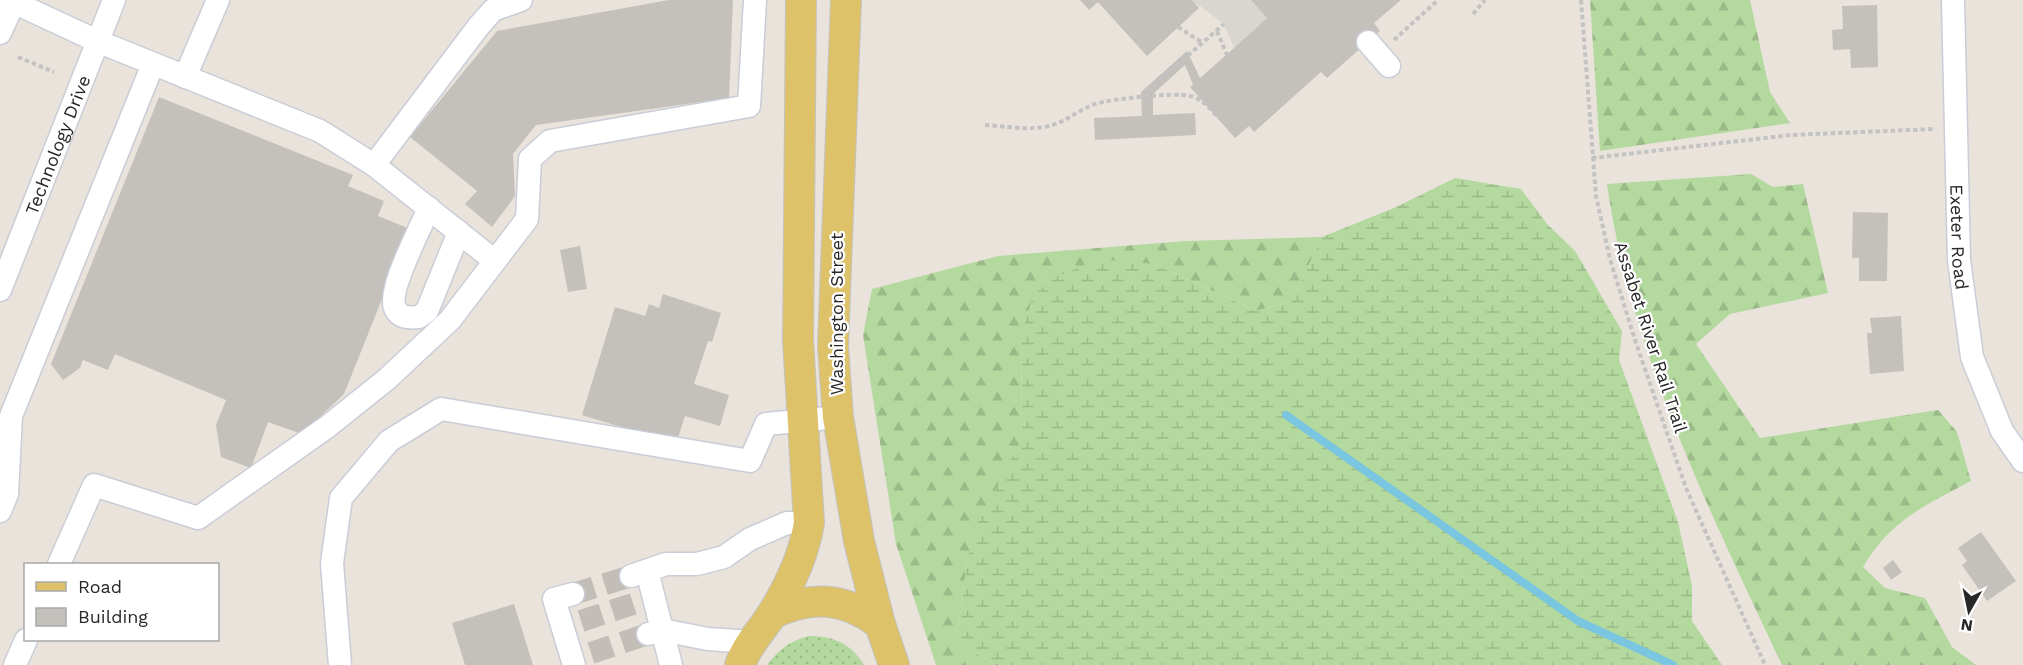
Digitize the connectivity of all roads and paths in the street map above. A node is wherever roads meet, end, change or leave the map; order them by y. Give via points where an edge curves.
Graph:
1 (114, 0) edge
2 (218, 0) edge
3 (521, 0) edge
4 (755, 0) edge
5 (801, 0) edge
6 (846, 0) edge
7 (1438, 0) edge
8 (1485, 0) edge
9 (1581, 0) edge
10 (1953, 0) edge
11 (12, 1) edge
12 (1473, 14) dead end
13 (1224, 24) dead end
14 (1178, 27) dead end
15 (1217, 31) junction
16 (0, 33) edge
17 (97, 41) junction
18 (1368, 42) dead end
19 (1391, 42) dead end
20 (1203, 43) junction
21 (1227, 55) dead end
22 (18, 57) dead end
23 (153, 64) junction
24 (1389, 66) dead end
25 (54, 72) dead end
26 (185, 77) junction
27 (1146, 97) junction
28 (1219, 118) dead end
29 (985, 126) dead end
30 (1955, 128) junction
31 (1592, 158) junction
32 (374, 165) junction
33 (429, 208) junction
34 (459, 232) junction
35 (495, 261) junction
36 (0, 290) edge
37 (838, 417) junction
38 (803, 422) junction
39 (2023, 461) edge
40 (0, 511) edge
41 (809, 523) junction
42 (59, 563) edge
43 (573, 594) tunnel mouth
44 (772, 614) junction
45 (880, 624) junction
46 (655, 632) junction
47 (25, 641) edge
48 (745, 654) edge
49 (579, 659) edge
50 (15, 665) edge
51 (340, 665) edge
52 (670, 665) edge
53 (894, 665) edge
54 (1765, 665) edge

1 - 17 street, Technology Drive
2 - 26 street
3 - 32 street via 494,10 478,27
4 - 35 street via 749,106 550,141 530,159 527,219
5 - 38 main road, Washington Street via 798,309
6 - 37 main road, Washington Street via 833,287 832,346
7 - 19 path
8 - 12 path
9 - 31 path, Assabet River Rail Trail
10 - 30 street, Exeter Road
11 - 16 street
11 - 17 street
13 - 15 path
14 - 20 path
15 - 20 path
15 - 21 path
17 - 23 street
17 - 36 street, Technology Drive
18 - 24 street
20 - 27 path via 1147,91
22 - 25 path
23 - 26 street
23 - 40 street via 11,416 7,494
26 - 32 street via 320,131
27 - 28 path via 1189,95 1203,101
27 - 29 path via 1093,105 1047,126
30 - 31 path via 1791,135
30 - 39 street, Exeter Road via 1959,260 1972,357 2002,432
31 - 54 path, Assabet River Rail Trail via 1610,259 1635,340 1686,488
32 - 33 street
33 - 34 street
33 - 34 street via 393,294 395,310 401,315 419,317 427,311
34 - 35 street
35 - 42 street via 450,320 387,379 327,428 198,518 93,485
37 - 38 street
37 - 45 main road, Washington Street via 859,541
38 - 41 main road, Washington Street
38 - 51 street via 766,424 750,461 441,409 389,441 342,498 332,563
41 - 44 main road, Washington Street via 806,542
41 - 46 street via 787,523 750,539 724,557 697,564 666,564 639,574
43 - 49 street via 554,599 572,625
44 - 45 main road via 808,601 827,600 864,612
44 - 48 main road, Washington Street
45 - 53 main road, Washington Street
46 - 48 street via 708,639
46 - 52 street
47 - 50 street

